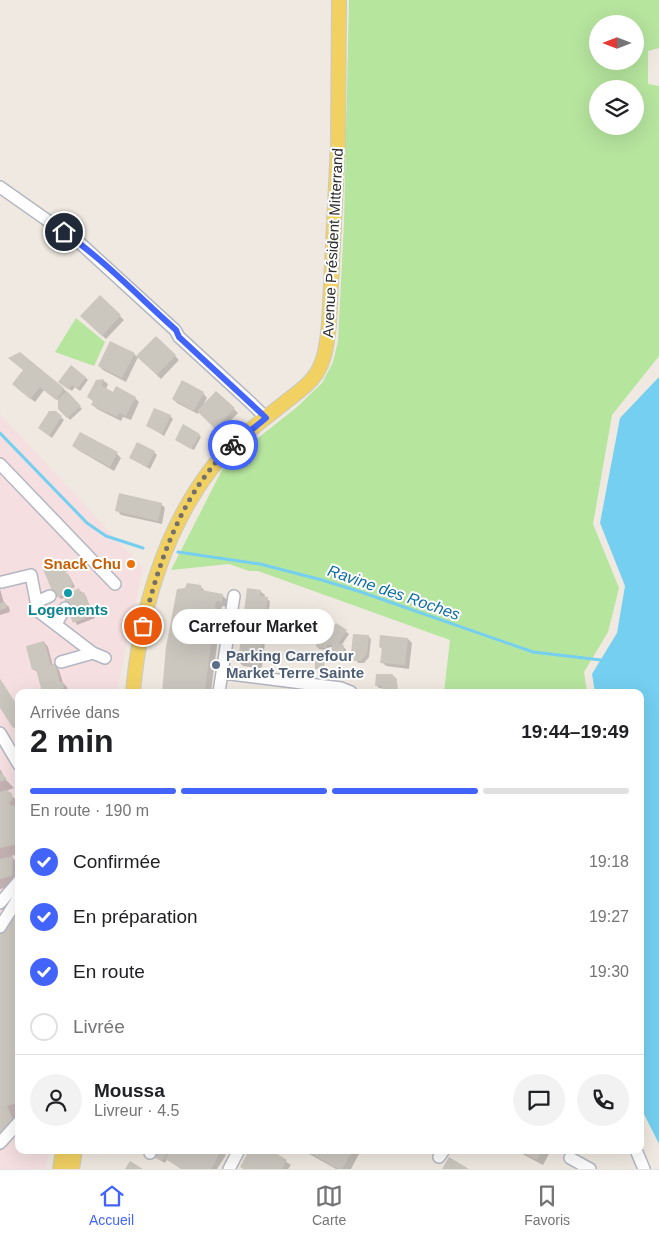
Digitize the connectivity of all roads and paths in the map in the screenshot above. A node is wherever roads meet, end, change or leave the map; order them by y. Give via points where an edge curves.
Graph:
1 (339, 0) edge
2 (0, 187) edge
3 (266, 418) junction
4 (0, 464) edge
5 (2, 582) dead end
6 (114, 584) dead end
7 (50, 596) dead end
8 (234, 596) dead end
9 (36, 602) junction
10 (65, 608) dead end
11 (56, 624) junction
12 (93, 653) junction
13 (105, 658) dead end
14 (61, 662) dead end
15 (222, 673) junction
16 (133, 689) edge
17 (219, 689) edge
18 (344, 689) edge
19 (0, 733) edge
20 (15, 757) edge
21 (15, 885) edge
22 (0, 903) edge
23 (15, 903) edge
24 (0, 927) edge
25 (15, 1126) edge
26 (0, 1143) edge
27 (62, 1154) edge
28 (74, 1154) edge
29 (238, 1154) edge
30 (638, 1154) edge
31 (570, 1158) dead end
32 (60, 1169) edge
33 (72, 1169) edge
34 (229, 1169) edge
35 (590, 1169) edge
36 (644, 1169) edge

1 - 3 main road, Avenue Président Mitterrand via 338,145 326,352 316,375
2 - 3 street via 92,253
3 - 16 main road, Avenue Président Mitterrand via 212,467 188,501 161,561 151,593
4 - 6 street
5 - 9 street via 31,575
7 - 9 street
8 - 15 street
9 - 11 street via 38,612
10 - 11 street
11 - 12 street
12 - 13 street
12 - 14 street
15 - 17 street
15 - 18 street
19 - 20 street
21 - 22 street
23 - 24 street
25 - 26 street
27 - 32 main road
28 - 33 main road
29 - 34 street
30 - 36 street
31 - 35 street

